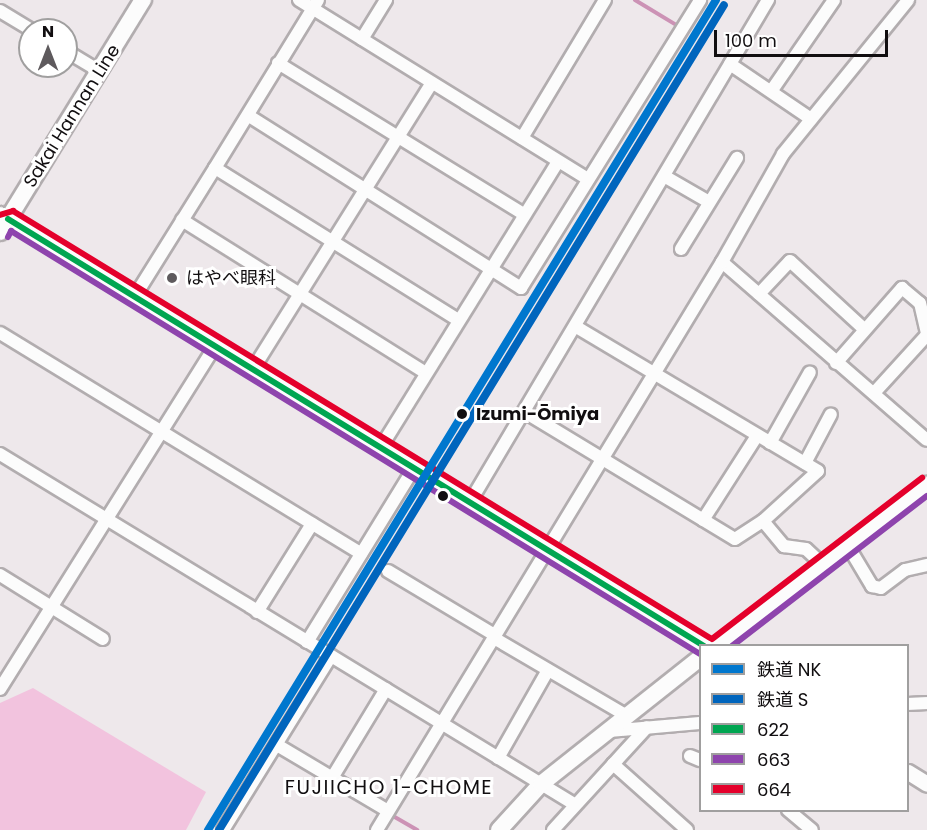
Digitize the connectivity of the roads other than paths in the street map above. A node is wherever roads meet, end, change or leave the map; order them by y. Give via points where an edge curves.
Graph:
1 (143, 0) edge
2 (299, 0) edge
3 (386, 0) edge
4 (605, 0) edge
5 (700, 0) edge
6 (768, 0) edge
7 (834, 0) edge
8 (908, 0) edge
9 (315, 4) edge
10 (0, 11) edge
11 (18, 22) edge
12 (362, 39) junction
13 (78, 58) edge
14 (278, 63) junction
15 (730, 64) junction
16 (99, 71) junction
17 (432, 83) junction
18 (772, 90) junction
19 (249, 116) junction
20 (811, 119) junction
21 (398, 138) junction
22 (522, 138) junction
23 (737, 158) dead end
24 (558, 161) junction
25 (216, 168) junction
26 (664, 176) junction
27 (588, 179) junction
28 (364, 191) junction
29 (709, 202) junction
30 (523, 214) junction
31 (182, 220) junction
32 (3, 221) edge
33 (333, 241) junction
34 (681, 249) dead end
35 (723, 262) junction
36 (490, 269) junction
37 (300, 294) junction
38 (759, 294) junction
39 (135, 296) junction
40 (458, 320) junction
41 (576, 327) junction
42 (864, 329) junction
43 (0, 333) edge
44 (927, 335) edge
45 (215, 346) junction
46 (836, 363) junction
47 (253, 369) junction
48 (810, 372) dead end
49 (426, 373) junction
50 (654, 374) junction
51 (874, 393) junction
52 (525, 412) junction
53 (831, 414) dead end
54 (159, 431) junction
55 (757, 435) junction
56 (927, 440) edge
57 (770, 443) junction
58 (381, 447) junction
59 (0, 454) edge
60 (601, 459) junction
61 (805, 463) junction
62 (414, 468) junction
63 (927, 485) edge
64 (470, 502) junction
65 (105, 518) junction
66 (703, 520) junction
67 (763, 521) junction
68 (312, 524) junction
69 (848, 546) junction
70 (548, 550) junction
71 (362, 553) junction
72 (823, 565) junction
73 (927, 565) edge
74 (387, 571) dead end
75 (0, 575) edge
76 (50, 606) junction
77 (257, 612) junction
78 (495, 637) junction
79 (103, 639) dead end
80 (307, 642) junction
81 (703, 644) edge
82 (718, 644) edge
83 (331, 656) junction
84 (699, 659) edge
85 (548, 670) junction
86 (0, 689) edge
87 (386, 689) junction
88 (927, 702) edge
89 (909, 705) edge
90 (625, 715) junction
91 (442, 723) junction
92 (699, 723) edge
93 (647, 727) junction
94 (603, 732) junction
95 (277, 745) junction
96 (498, 758) junction
97 (613, 764) junction
98 (909, 773) edge
99 (332, 778) junction
100 (541, 784) junction
101 (927, 784) edge
102 (574, 804) junction
103 (387, 811) junction
104 (790, 812) edge
105 (223, 830) edge
106 (377, 830) edge
107 (499, 830) edge
108 (554, 830) edge
109 (687, 830) edge
110 (812, 830) edge

1 - 16 main road, Sakai Hannan Line
2 - 9 street
3 - 12 street
4 - 22 street
5 - 27 street
6 - 15 street
7 - 18 street
8 - 20 street
9 - 12 street
9 - 14 street
10 - 11 street
12 - 17 street
13 - 16 street
14 - 19 street
14 - 21 street
15 - 18 street
15 - 26 street
16 - 32 main road, Sakai Hannan Line
17 - 21 street
17 - 22 street
18 - 20 street
19 - 25 street
19 - 28 street
20 - 35 street via 783,154
21 - 28 street
21 - 30 street
22 - 24 street
23 - 29 street
24 - 27 street
24 - 30 street
25 - 31 street
25 - 33 street
26 - 29 street
26 - 41 street
27 - 36 street via 521,288
28 - 33 street
28 - 36 street
29 - 34 street
30 - 36 street
31 - 37 street
31 - 39 street
32 - 39 street
33 - 37 street
33 - 40 street
35 - 38 street
35 - 50 street
36 - 40 street
37 - 47 street
37 - 49 street
38 - 42 street via 790,261
38 - 46 street
39 - 45 street
40 - 49 street
41 - 50 street
41 - 52 street
42 - 44 street via 902,288 920,303
42 - 46 street
43 - 54 street
44 - 51 street
45 - 47 street
45 - 54 street
46 - 51 street
47 - 58 street
48 - 57 street
49 - 58 street
50 - 55 street
50 - 60 street
51 - 56 street
52 - 60 street
52 - 64 street
53 - 61 street
54 - 65 street
54 - 68 street
55 - 57 street
55 - 66 street
57 - 61 street
58 - 62 street
59 - 65 street
60 - 66 street
60 - 70 street
61 - 67 street via 818,471
62 - 64 street
62 - 71 street
63 - 69 main road
64 - 70 street
65 - 76 street
65 - 77 street
66 - 67 street via 735,539
67 - 72 street via 784,546 806,549
68 - 71 street
68 - 77 street
69 - 72 main road
69 - 73 street via 872,586 881,588 905,570
70 - 78 street
70 - 81 street
71 - 80 street
72 - 82 main road
74 - 78 street
75 - 76 street
76 - 79 street
76 - 86 street
77 - 80 street
78 - 85 street
78 - 91 street
80 - 83 street
83 - 87 street
83 - 95 street
84 - 90 main road
85 - 90 street
85 - 96 street
87 - 91 street
87 - 99 street
88 - 89 street
90 - 94 main road
91 - 96 street
91 - 103 street
92 - 93 street
93 - 94 street
93 - 97 street
94 - 100 main road
95 - 99 street
95 - 105 street
96 - 100 street
97 - 102 street
97 - 109 street
98 - 101 street
99 - 103 street
100 - 102 street
100 - 107 main road
102 - 108 street
103 - 106 street
104 - 110 street

